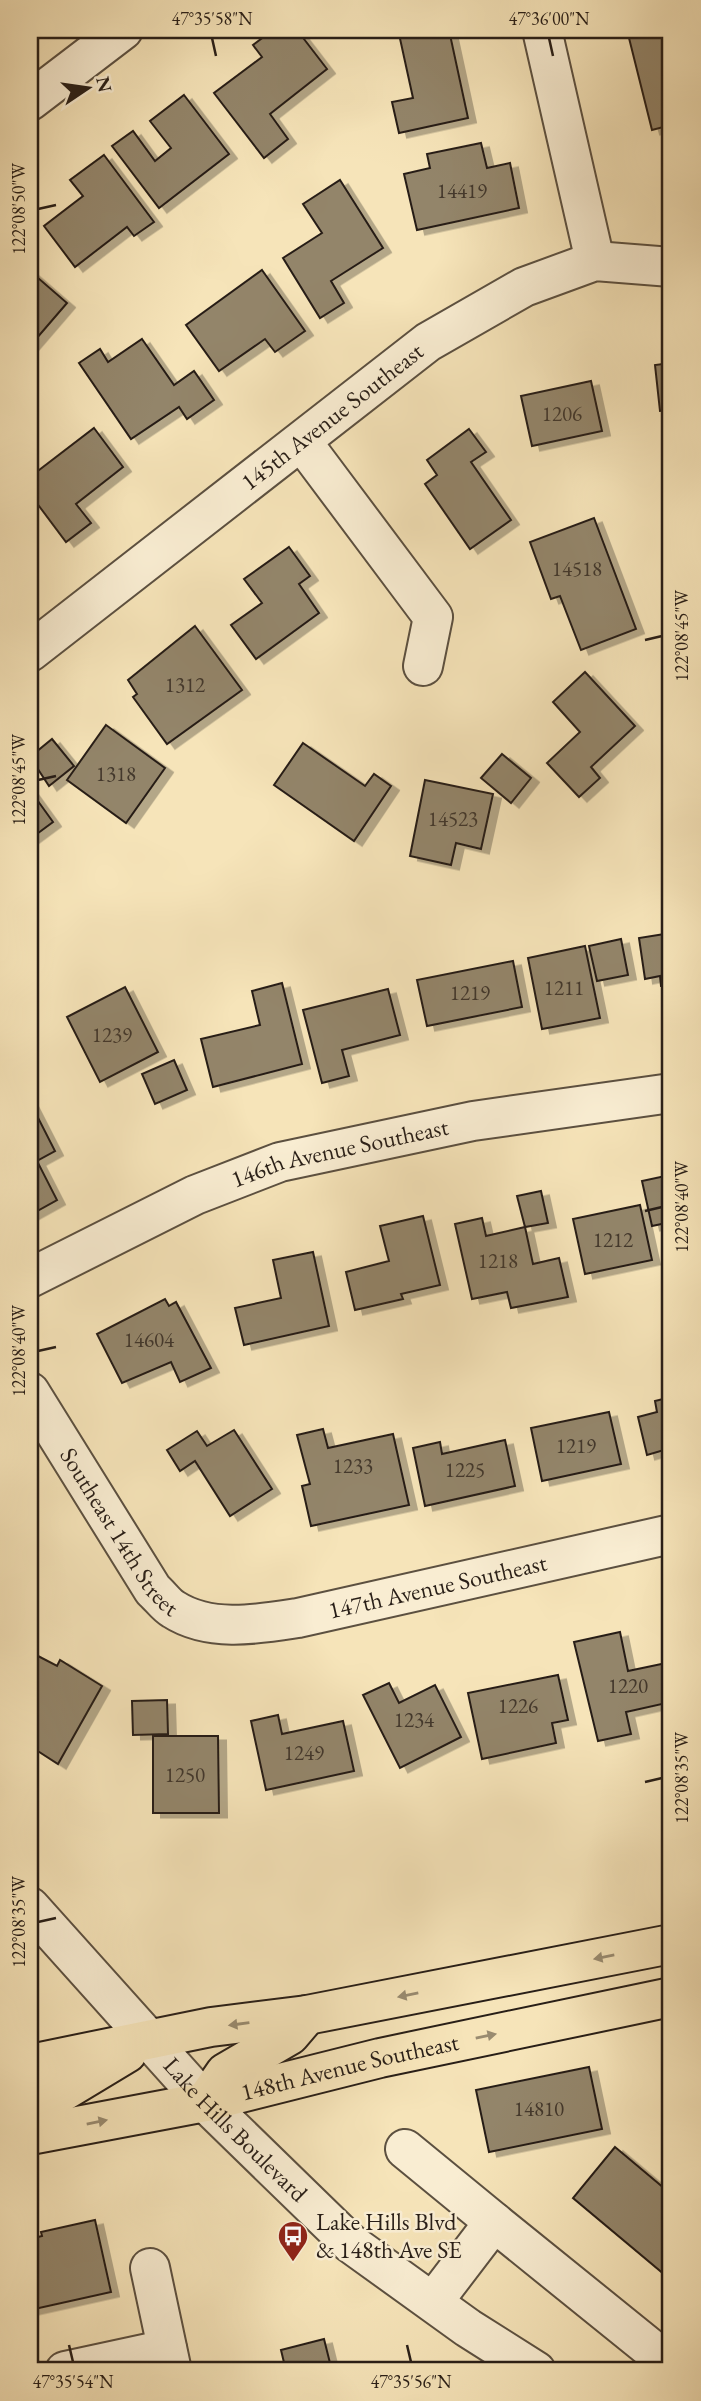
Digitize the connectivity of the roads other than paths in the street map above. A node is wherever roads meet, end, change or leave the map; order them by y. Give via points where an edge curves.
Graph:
1 (123, 30) edge
2 (542, 30) edge
3 (30, 101) edge
4 (595, 261) junction
5 (671, 267) edge
6 (302, 442) junction
7 (30, 652) edge
8 (423, 666) dead end
9 (671, 1093) edge
10 (30, 1278) edge
11 (30, 1392) edge
12 (671, 1534) edge
13 (203, 1620) joint
14 (30, 1907) edge
15 (671, 1944) edge
16 (671, 1997) edge
17 (307, 2015) junction
18 (150, 2039) junction
19 (30, 2064) edge
20 (30, 2100) edge
21 (205, 2102) junction
22 (30, 2135) edge
23 (405, 2149) dead end
24 (494, 2222) junction
25 (150, 2268) dead end
26 (433, 2302) junction
27 (170, 2360) edge
28 (671, 2365) edge
29 (65, 2371) edge
30 (536, 2371) edge

1 - 3 street
2 - 4 street
4 - 5 street, 145th Avenue Southeast
4 - 6 street, 145th Avenue Southeast via 524,287 428,342
6 - 7 street, 145th Avenue Southeast
6 - 8 street via 433,617
9 - 10 street, 146th Avenue Southeast via 473,1121 280,1161 195,1195
11 - 13 street, Southeast 14th Street via 153,1590 174,1609
12 - 13 street, 147th Avenue Southeast via 298,1618 246,1627
14 - 18 street, Lake Hills Boulevard
15 -> 17 main road
21 -> 16 main road, 148th Avenue Southeast via 380,2058
17 -> 18 main road
17 - 21 main road via 290,2035 225,2073
18 - 19 main road
18 - 20 main road via 59,2094
18 - 21 street, Lake Hills Boulevard
22 -> 21 main road, 148th Avenue Southeast
21 - 26 street, Lake Hills Boulevard via 350,2243
23 - 24 street
24 - 26 street
24 - 28 street
25 - 27 street
26 - 30 street, Lake Hills Boulevard
27 - 29 street

